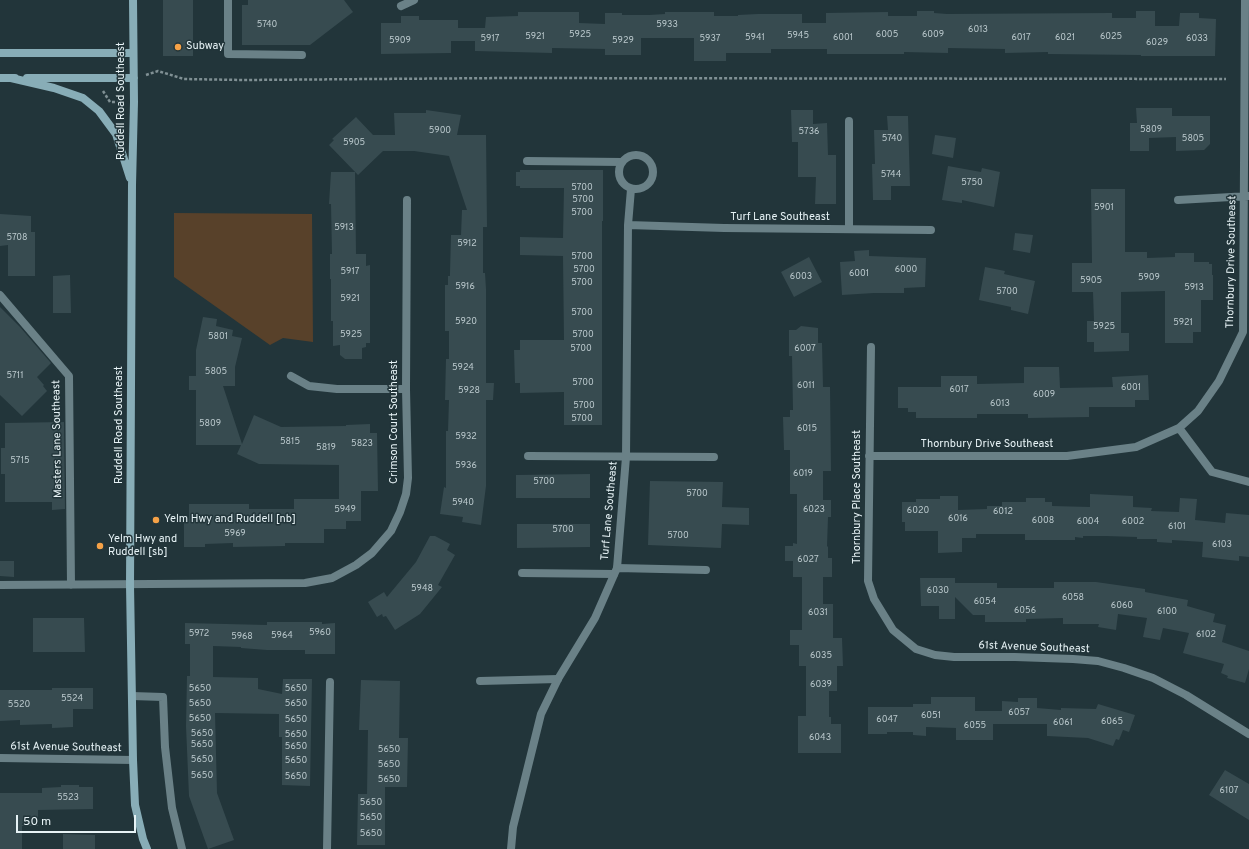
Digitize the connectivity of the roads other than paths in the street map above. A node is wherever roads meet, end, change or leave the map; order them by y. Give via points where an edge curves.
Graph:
1 (133, 0) edge
2 (228, 0) edge
3 (414, 0) edge
4 (1245, 0) edge
5 (401, 6) dead end
6 (0, 53) edge
7 (133, 53) junction
8 (302, 55) dead end
9 (0, 78) edge
10 (11, 78) junction
11 (134, 78) junction
12 (849, 121) dead end
13 (528, 161) dead end
14 (622, 162) junction
15 (132, 185) junction
16 (631, 190) junction
17 (1247, 196) edge
18 (407, 200) dead end
19 (1178, 200) dead end
20 (628, 225) junction
21 (849, 229) junction
22 (931, 230) dead end
23 (0, 295) edge
24 (871, 347) dead end
25 (291, 376) dead end
26 (406, 389) junction
27 (1179, 428) junction
28 (528, 456) dead end
29 (869, 456) junction
30 (626, 457) junction
31 (714, 457) dead end
32 (1249, 482) edge
33 (706, 570) dead end
34 (615, 571) junction
35 (522, 573) dead end
36 (0, 585) edge
37 (70, 585) junction
38 (130, 585) junction
39 (902, 638) joint
40 (558, 678) junction
41 (480, 681) dead end
42 (330, 682) dead end
43 (132, 696) junction
44 (1249, 734) edge
45 (0, 758) edge
46 (133, 760) junction
47 (147, 849) edge
48 (182, 849) edge
49 (327, 849) edge
50 (511, 849) edge

1 - 7 main road, Ruddell Road Southeast
2 - 8 street via 228,54
3 - 5 street
4 - 17 street, Thornbury Drive Southeast
6 - 7 main road
7 - 11 main road, Ruddell Road Southeast
9 - 10 main road
10 - 11 main road
10 - 15 main road via 83,98 99,111 116,134
11 - 15 main road, Ruddell Road Southeast
12 - 21 street
13 - 14 street
14 - 16 street via 618,175 620,181
14 - 16 street via 627,157 640,155 646,158 653,170 650,183 644,188
15 - 38 main road, Ruddell Road Southeast
16 - 20 street, Turf Lane Southeast
17 - 19 street
17 - 27 street, Thornbury Drive Southeast via 1243,332 1219,381 1198,411
18 - 26 street, Crimson Court Southeast
20 - 21 street, Turf Lane Southeast
20 - 30 street, Turf Lane Southeast
21 - 22 street, Turf Lane Southeast
23 - 37 street, Masters Lane Southeast via 69,376
24 - 29 street, Thornbury Place Southeast
25 - 26 street via 309,386 337,389
26 - 38 street, Crimson Court Southeast via 406,494 391,531 372,553 356,565 332,578 305,583
27 - 29 street, Thornbury Drive Southeast via 1136,447 1067,456
27 - 32 street via 1212,472
28 - 30 street
29 - 39 street, Thornbury Place Southeast via 868,581 874,599 892,630
30 - 31 street
30 - 34 street, Turf Lane Southeast
33 - 34 street
34 - 35 street
34 - 40 street, Turf Lane Southeast via 595,618
36 - 37 street, Crimson Court Southeast
37 - 38 street, Crimson Court Southeast
38 - 43 main road, Ruddell Road Southeast
39 - 44 street, 61st Avenue Southeast via 916,649 935,655 1073,659 1124,668 1153,678 1186,695
40 - 41 street
40 - 50 street, Turf Lane Southeast via 541,714 513,828
42 - 49 street
43 - 46 main road, Ruddell Road Southeast
43 - 48 street via 163,697 165,747 172,808
45 - 46 street, 61st Avenue Southeast
46 - 47 main road, Ruddell Road Southeast via 135,805

